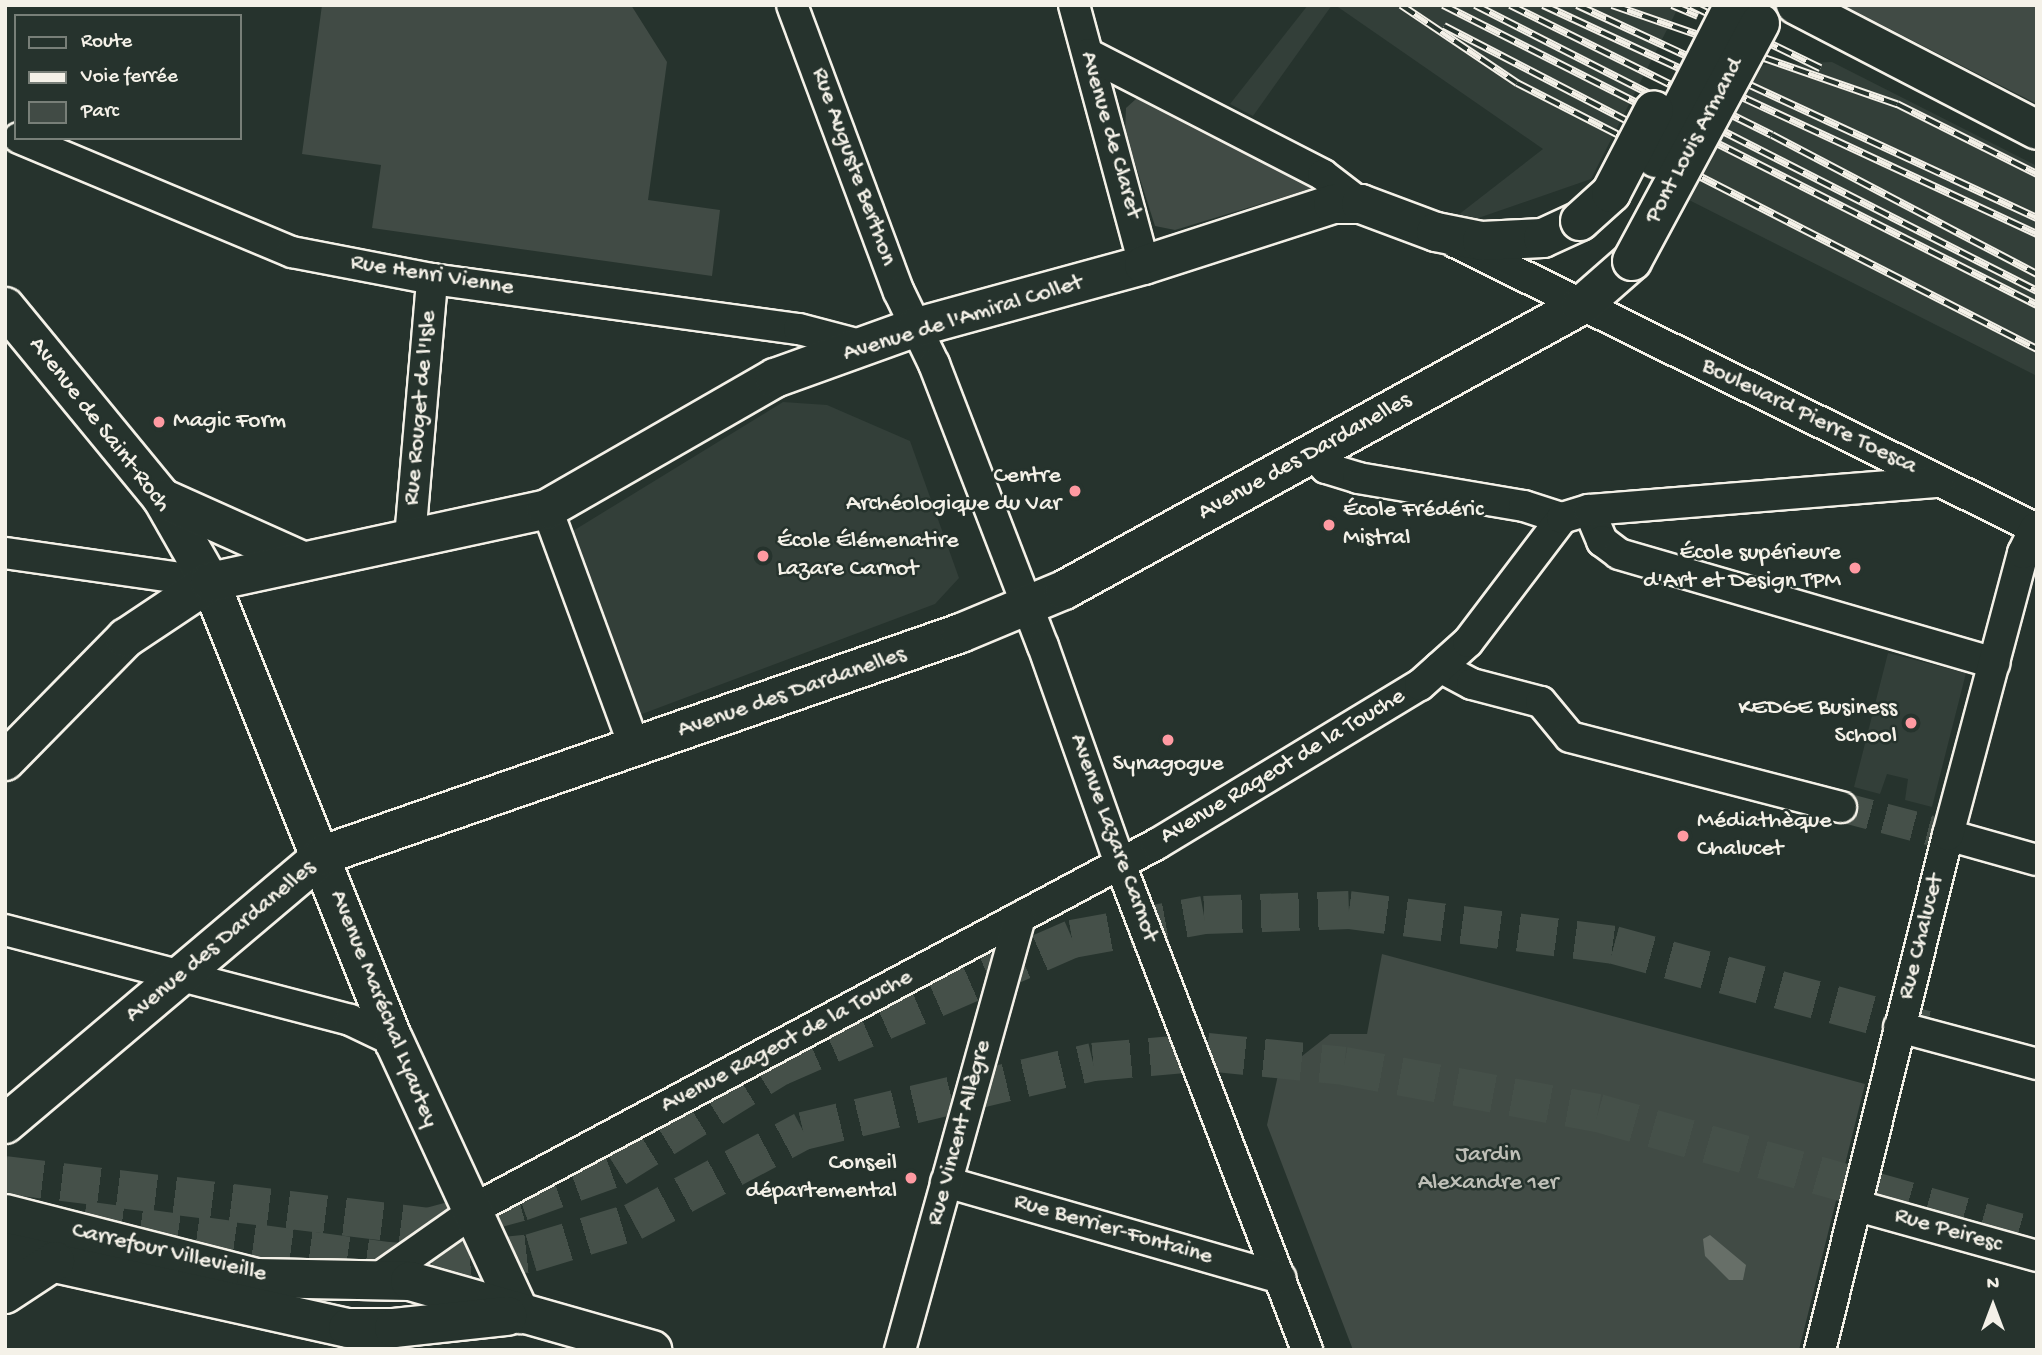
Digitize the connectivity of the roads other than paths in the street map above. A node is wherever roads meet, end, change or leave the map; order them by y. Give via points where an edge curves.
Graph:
1 (792, 5) edge
2 (1074, 5) edge
3 (1805, 10) edge
4 (1734, 11) edge
5 (1088, 54) junction
6 (2037, 130) edge
7 (22, 140) edge
8 (1361, 204) junction
9 (1436, 233) junction
10 (1144, 265) junction
11 (1607, 275) junction
12 (432, 279) junction
13 (5, 307) edge
14 (917, 327) junction
15 (864, 346) junction
16 (1312, 454) junction
17 (1939, 482) junction
18 (162, 498) junction
19 (547, 509) junction
20 (1575, 514) junction
21 (2036, 528) edge
22 (410, 538) junction
23 (5, 553) edge
24 (302, 561) junction
25 (210, 582) junction
26 (1028, 606) junction
27 (1994, 663) junction
28 (1440, 667) junction
29 (635, 748) junction
30 (5, 761) edge
31 (1841, 807) tunnel mouth
32 (1948, 835) junction
33 (323, 855) junction
34 (2037, 860) edge
35 (1120, 864) junction
36 (1020, 917) junction
37 (5, 930) edge
38 (183, 975) junction
39 (1899, 1027) junction
40 (394, 1041) junction
41 (2037, 1064) edge
42 (5, 1124) edge
43 (946, 1182) junction
44 (1858, 1206) junction
45 (470, 1213) junction
46 (5, 1214) edge
47 (5, 1252) edge
48 (2037, 1256) edge
49 (55, 1261) junction
50 (1280, 1278) junction
51 (376, 1280) junction
52 (5, 1294) edge
53 (520, 1314) junction
54 (652, 1350) edge
55 (900, 1350) edge
56 (1307, 1350) edge
57 (1820, 1350) edge

1 - 14 street, Rue Auguste Berthon via 899,292
2 - 5 street, Avenue de Claret
3 - 4 main road via 1769,15
3 - 6 main road
4 - 9 main road, Pont Louis Armand, bridge via 1611,193 1580,221 1543,238 1509,243
4 - 11 main road, Pont Louis Armand, bridge
5 - 8 street via 1323,175
5 - 10 street, Avenue de Claret
7 - 12 street, Rue Henri Vienne via 292,251
8 - 9 main road
8 - 10 main road, Avenue de l'Amiral Collet via 1310,210
9 - 11 street
10 - 14 main road, Avenue de l'Amiral Collet
11 - 16 main road, Avenue des Dardanelles
11 - 17 street, Boulevard Pierre Toesca
12 - 15 street, Rue Henri Vienne via 799,329
12 - 22 street, Rue Rouget de l'Isle
13 - 18 main road, Avenue de Saint-Roch
14 - 15 main road, Avenue de l'Amiral Collet
14 - 26 street, Avenue Lazare Carnot
15 - 19 main road, Avenue de l'Amiral Collet via 775,378
16 - 20 street via 1326,468 1358,478
16 - 26 main road, Avenue des Dardanelles
17 - 20 street
17 - 21 street, Boulevard Pierre Toesca
18 - 24 main road
18 - 25 main road, Avenue de Saint-Roch
19 - 22 main road, Avenue de l'Amiral Collet
19 - 29 street
20 - 27 street via 1619,554
20 - 28 street, Avenue Rageot de la Touche via 1468,642
21 - 27 street, Rue Chalucet via 2022,553
22 - 24 main road, Avenue de l'Amiral Collet
23 - 25 street
24 - 25 main road, Avenue de l'Amiral Collet
25 - 30 main road via 126,638
25 - 33 main road, Avenue Maréchal Lyautey
26 - 29 main road, Avenue des Dardanelles
26 - 35 street, Avenue Lazare Carnot
27 - 32 street, Rue Chalucet
28 - 31 street via 1472,684 1541,702 1570,737
28 - 35 street, Avenue Rageot de la Touche via 1420,685
29 - 33 main road, Avenue des Dardanelles
32 - 34 street
32 - 39 street, Rue Chalucet
33 - 38 main road, Avenue des Dardanelles
33 - 40 main road, Avenue Maréchal Lyautey
35 - 36 street, Avenue Rageot de la Touche
35 - 50 street, Avenue Lazare Carnot
36 - 43 street, Rue Vincent Allègre
36 - 45 street, Avenue Rageot de la Touche
37 - 38 street
38 - 40 street via 350,1020
38 - 42 main road, Avenue des Dardanelles
39 - 41 street
39 - 44 street, Rue Chalucet
40 - 45 main road, Avenue Maréchal Lyautey
43 - 50 street, Rue Berrier-Fontaine
43 - 55 street, Rue Vincent Allègre
44 - 48 street, Rue Peiresc
44 - 57 street, Rue Chalucet
45 - 51 street, Avenue Rageot de la Touche
45 - 53 main road, Avenue Maréchal Lyautey
46 - 51 main road, Carrefour Villevieille via 256,1278
47 - 49 main road, Carrefour Villevieille
49 - 52 main road
49 - 53 main road, Carrefour Villevieille via 348,1328 464,1323
50 - 56 street, Avenue Lazare Carnot
51 - 53 main road, Carrefour Villevieille via 410,1281
53 - 54 main road, Carrefour Villevieille

